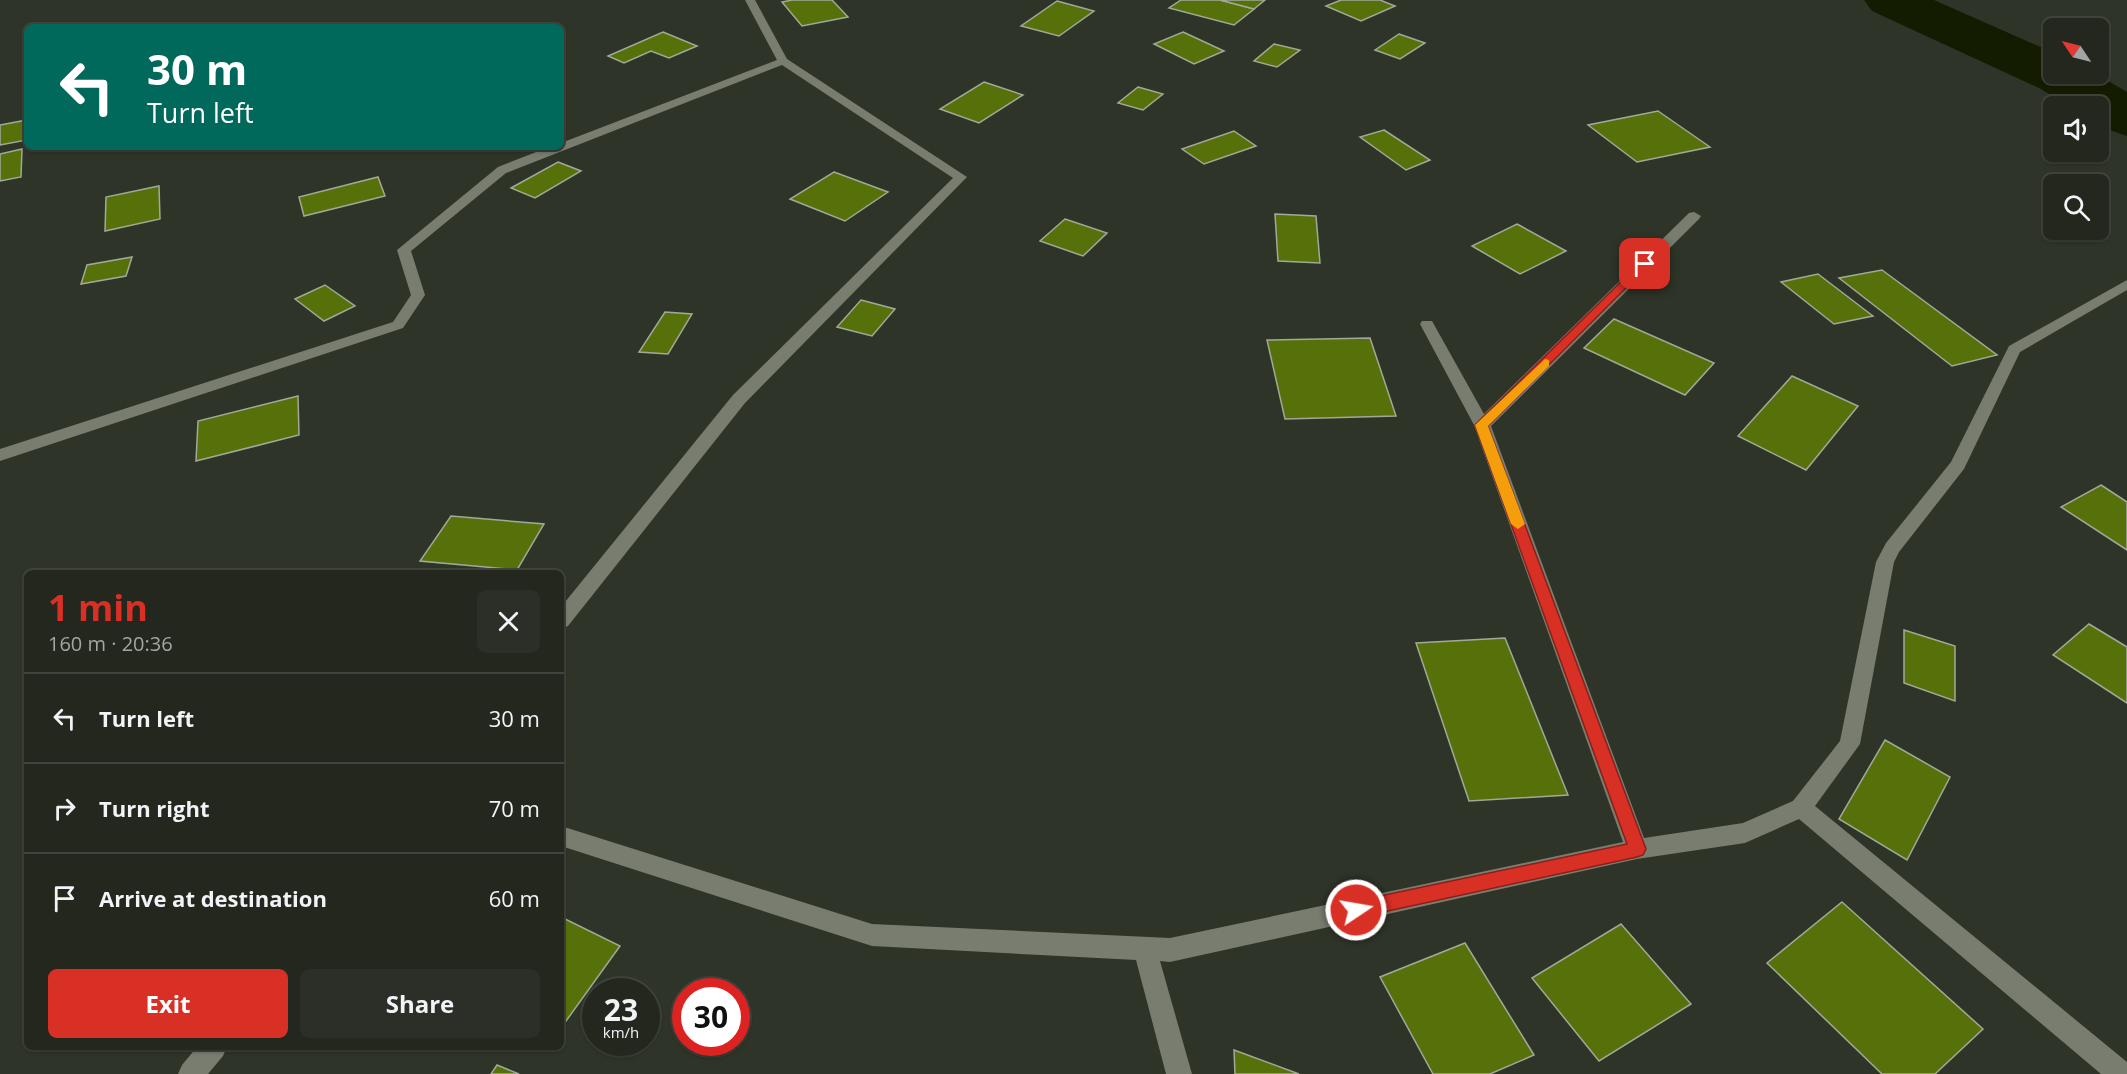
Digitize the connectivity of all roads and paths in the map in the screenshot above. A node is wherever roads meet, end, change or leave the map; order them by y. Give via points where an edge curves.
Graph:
1 (750, 0) edge
2 (783, 60) junction
3 (564, 146) edge
4 (553, 150) edge
5 (1694, 216) dead end
6 (2127, 284) edge
7 (1427, 324) dead end
8 (1482, 425) junction
9 (0, 455) edge
10 (564, 617) edge
11 (1801, 808) junction
12 (564, 837) edge
13 (1637, 849) junction
14 (1145, 948) junction
15 (212, 1050) edge
16 (192, 1074) edge
17 (1179, 1074) edge
18 (2121, 1074) edge

1 - 2 street
2 - 3 street
2 - 10 street via 961,177 739,399
4 - 9 street via 502,170 404,250 418,296 398,325
5 - 8 street
6 - 11 street via 2014,349 1958,465 1885,562 1850,744
7 - 8 street
8 - 13 street
11 - 13 street via 1745,833
11 - 18 street
12 - 14 street via 872,935
13 - 14 street via 1170,950
14 - 17 street
15 - 16 street

